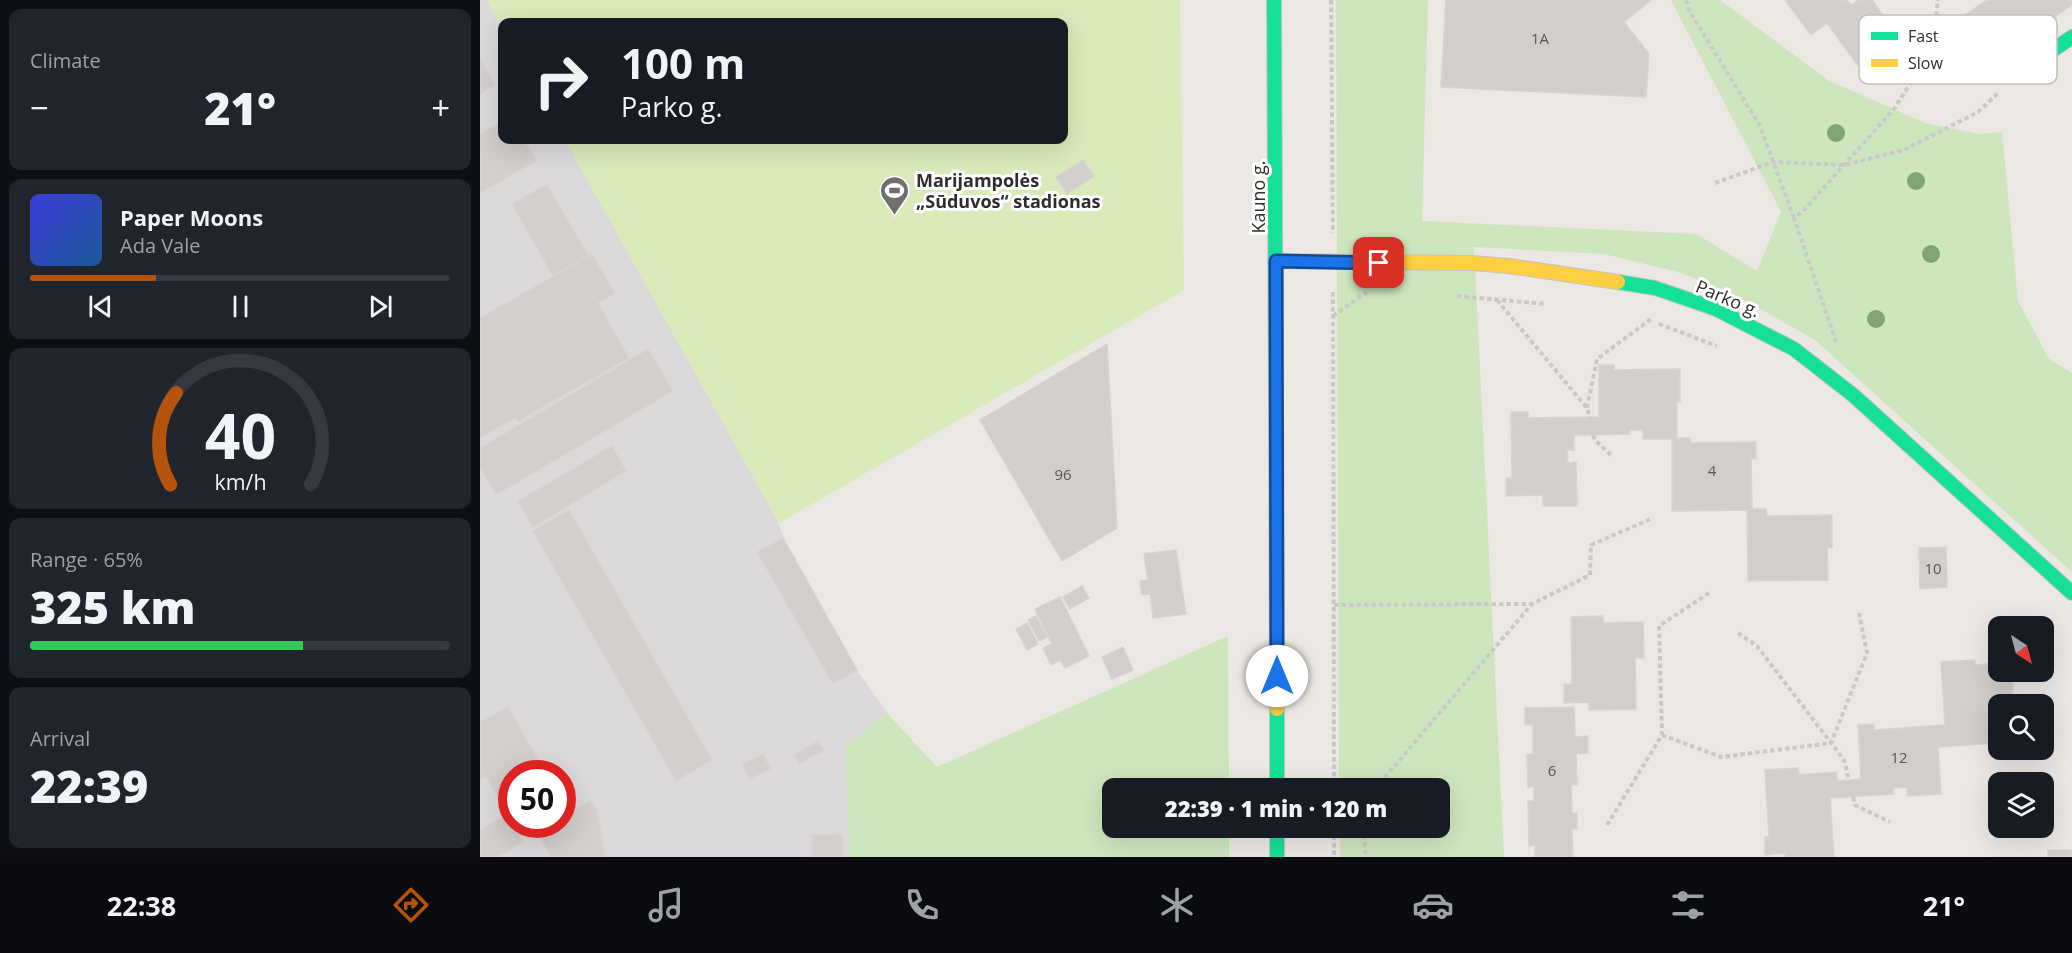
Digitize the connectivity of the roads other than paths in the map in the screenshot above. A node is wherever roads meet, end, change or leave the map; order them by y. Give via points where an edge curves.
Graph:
1 (1274, 0) edge
2 (2072, 37) edge
3 (2057, 47) edge
4 (1276, 261) junction
5 (2072, 593) edge
6 (1277, 778) edge
7 (1277, 838) edge
8 (1277, 857) edge

1 - 4 street, Kauno g.
2 - 3 street
4 - 5 street, Parko g. via 1490,265 1577,275 1662,291 1726,313 1794,349 1854,395
4 - 6 street, Kauno g.
7 - 8 street

